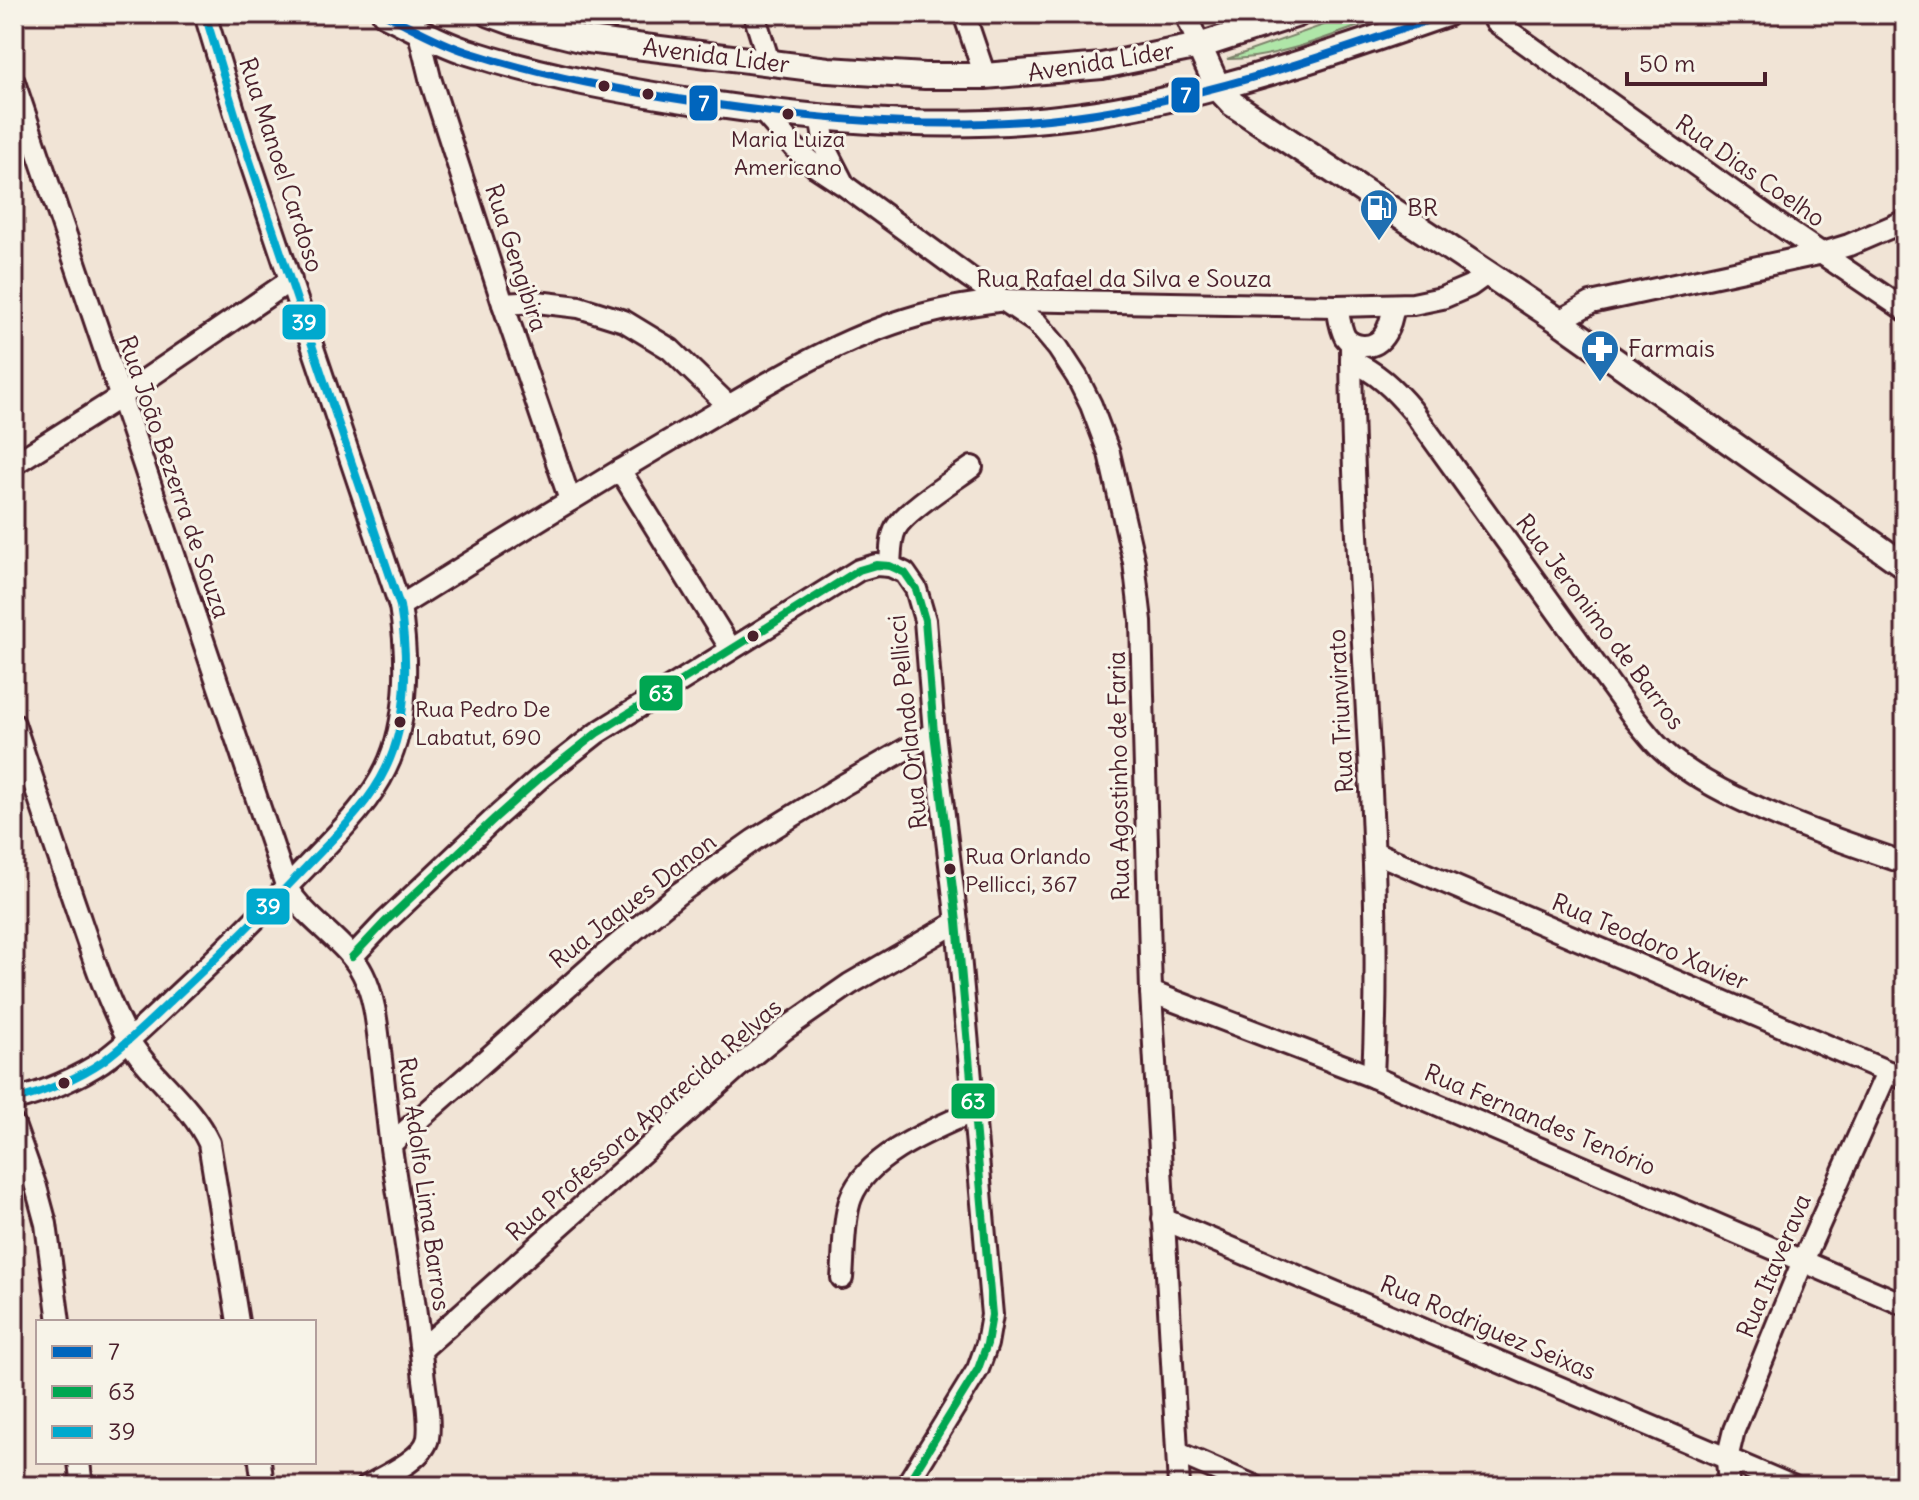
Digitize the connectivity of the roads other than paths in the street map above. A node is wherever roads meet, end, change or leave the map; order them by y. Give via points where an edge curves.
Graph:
1 (205, 14) edge
2 (385, 14) edge
3 (490, 14) edge
4 (754, 14) edge
5 (964, 14) edge
6 (1186, 14) edge
7 (1298, 14) edge
8 (1446, 14) edge
9 (1491, 14) edge
10 (551, 24) edge
11 (418, 29) junction
12 (1199, 46) junction
13 (769, 62) junction
14 (898, 74) joint
15 (985, 76) junction
16 (14, 82) edge
17 (1218, 88) junction
18 (763, 112) junction
19 (820, 116) junction
20 (845, 186) junction
21 (1905, 221) edge
22 (1823, 253) junction
23 (1488, 273) junction
24 (291, 280) junction
25 (1005, 300) junction
26 (503, 304) junction
27 (1394, 305) junction
28 (1337, 306) junction
29 (1905, 310) edge
30 (1559, 321) junction
31 (1351, 352) junction
32 (120, 397) junction
33 (729, 406) junction
34 (14, 464) edge
35 (972, 467) dead end
36 (620, 470) junction
37 (570, 500) junction
38 (890, 566) junction
39 (1905, 566) edge
40 (400, 606) junction
41 (731, 649) junction
42 (14, 724) edge
43 (934, 733) junction
44 (1374, 852) junction
45 (1905, 863) edge
46 (287, 888) junction
47 (957, 922) junction
48 (352, 957) junction
49 (1151, 992) junction
50 (128, 1039) junction
51 (1896, 1076) edge
52 (1373, 1077) junction
53 (14, 1100) edge
54 (974, 1111) junction
55 (14, 1125) edge
56 (391, 1144) junction
57 (1163, 1219) junction
58 (1803, 1261) junction
59 (842, 1278) dead end
60 (1905, 1305) edge
61 (59, 1320) edge
62 (238, 1320) edge
63 (421, 1350) junction
64 (1178, 1453) junction
65 (1727, 1459) junction
66 (79, 1464) edge
67 (260, 1464) edge
68 (82, 1486) edge
69 (263, 1486) edge
70 (367, 1486) edge
71 (906, 1486) edge
72 (1179, 1486) edge
73 (1254, 1486) edge
74 (1729, 1486) edge
75 (1792, 1486) edge

1 - 24 street, Rua Manoel Cardoso
2 - 11 main road
3 - 10 main road, Avenida Lider
4 - 13 street
5 - 15 street
6 - 12 street
7 - 12 main road, Avenida Líder
8 - 17 main road, Avenida Líder
9 - 22 street, Rua Dias Coelho via 1509,32
10 - 13 main road, Avenida Lider via 580,39
11 - 18 main road, Avenida Líder via 464,51 540,74
11 - 26 street, Rua Gengibira
12 - 15 main road, Avenida Líder via 1102,66
12 - 17 main road
13 - 14 main road, Avenida Lider
14 - 15 main road, Avenida Líder
16 - 32 street, Rua João Bezerra de Souza
17 - 19 main road, Avenida Líder via 1096,113 999,124
17 - 23 main road via 1233,104
18 - 19 main road, Avenida Líder
18 - 20 street, Rua Agostinho de Faria via 805,158
19 - 20 street, Rua Agostinho de Faria via 826,150
20 - 25 street, Rua Agostinho de Faria
21 - 22 street
22 - 29 street, Rua Dias Coelho
22 - 30 street via 1591,303
23 - 27 street, Rua Rafael da Silva e Souza via 1442,298
23 - 30 main road
24 - 32 street
24 - 40 street, Rua Manoel Cardoso
25 - 28 street, Rua Rafael da Silva e Souza
25 - 33 street, Rua Rafael da Silva e Souza via 930,312 870,332
25 - 49 street, Rua Agostinho de Faria via 1037,323 1077,377 1109,453 1126,521 1141,621
26 - 33 street via 579,307 624,321 670,349
26 - 37 street, Rua Gengibira
27 - 28 street, Rua Rafael da Silva e Souza
27 - 31 street via 1389,328 1379,340
28 - 31 street
30 - 39 main road
31 - 44 street, Rua Triunvirato
31 - 45 street, Rua Jeronimo de Barros via 1412,410 1662,750 1710,784 1757,807
32 - 34 street
32 - 46 street, Rua João Bezerra de Souza
33 - 36 street, Rua Rafael da Silva e Souza
35 - 38 street via 906,515 896,528
36 - 37 street, Rua Rafael da Silva e Souza
36 - 41 street
37 - 40 street, Rua Rafael da Silva e Souza
38 - 41 street via 859,570
38 - 43 street, Rua Orlando Pellicci via 905,573 922,604
40 - 46 street, Rua Manoel Cardoso via 406,650 395,748 357,812
41 - 48 street via 597,733 541,777
42 - 50 street via 90,949
43 - 47 street, Rua Orlando Pellicci
43 - 56 street, Rua Jaques Danon via 754,840 678,894
44 - 51 street, Rua Teodoro Xavier
44 - 52 street, Rua Triunvirato
46 - 48 street, Rua Adolfo Lima Barros
46 - 50 street, Rua Manoel Cardoso
47 - 54 street, Rua Orlando Pellicci
47 - 63 street, Rua Professora Aparecida Relvas via 850,984 773,1039
48 - 56 street, Rua Adolfo Lima Barros via 370,990
49 - 52 street, Rua Fernandes Tenório
49 - 57 street, Rua Agostinho de Faria
50 - 53 street, Rua Manoel Cardoso via 89,1069
50 - 62 street via 201,1126 209,1143
51 - 58 street, Rua Itaverava
52 - 58 street, Rua Fernandes Tenório
54 - 59 street via 888,1154 865,1176 851,1198
54 - 71 street, Rua Orlando Pellicci via 992,1315 987,1344 978,1369
55 - 61 street via 46,1224
56 - 63 street, Rua Adolfo Lima Barros
57 - 64 street, Rua Agostinho de Faria
57 - 65 street, Rua Rodriguez Seixas
58 - 60 street, Rua Fernandes Tenório
58 - 65 street, Rua Itaverava
63 - 70 street, Rua Adolfo Lima Barros via 428,1439 411,1460
64 - 72 street, Rua Agostinho de Faria
64 - 73 street
65 - 74 street, Rua Itaverava
65 - 75 street, Rua Rodriguez Seixas
66 - 68 street
67 - 69 street

